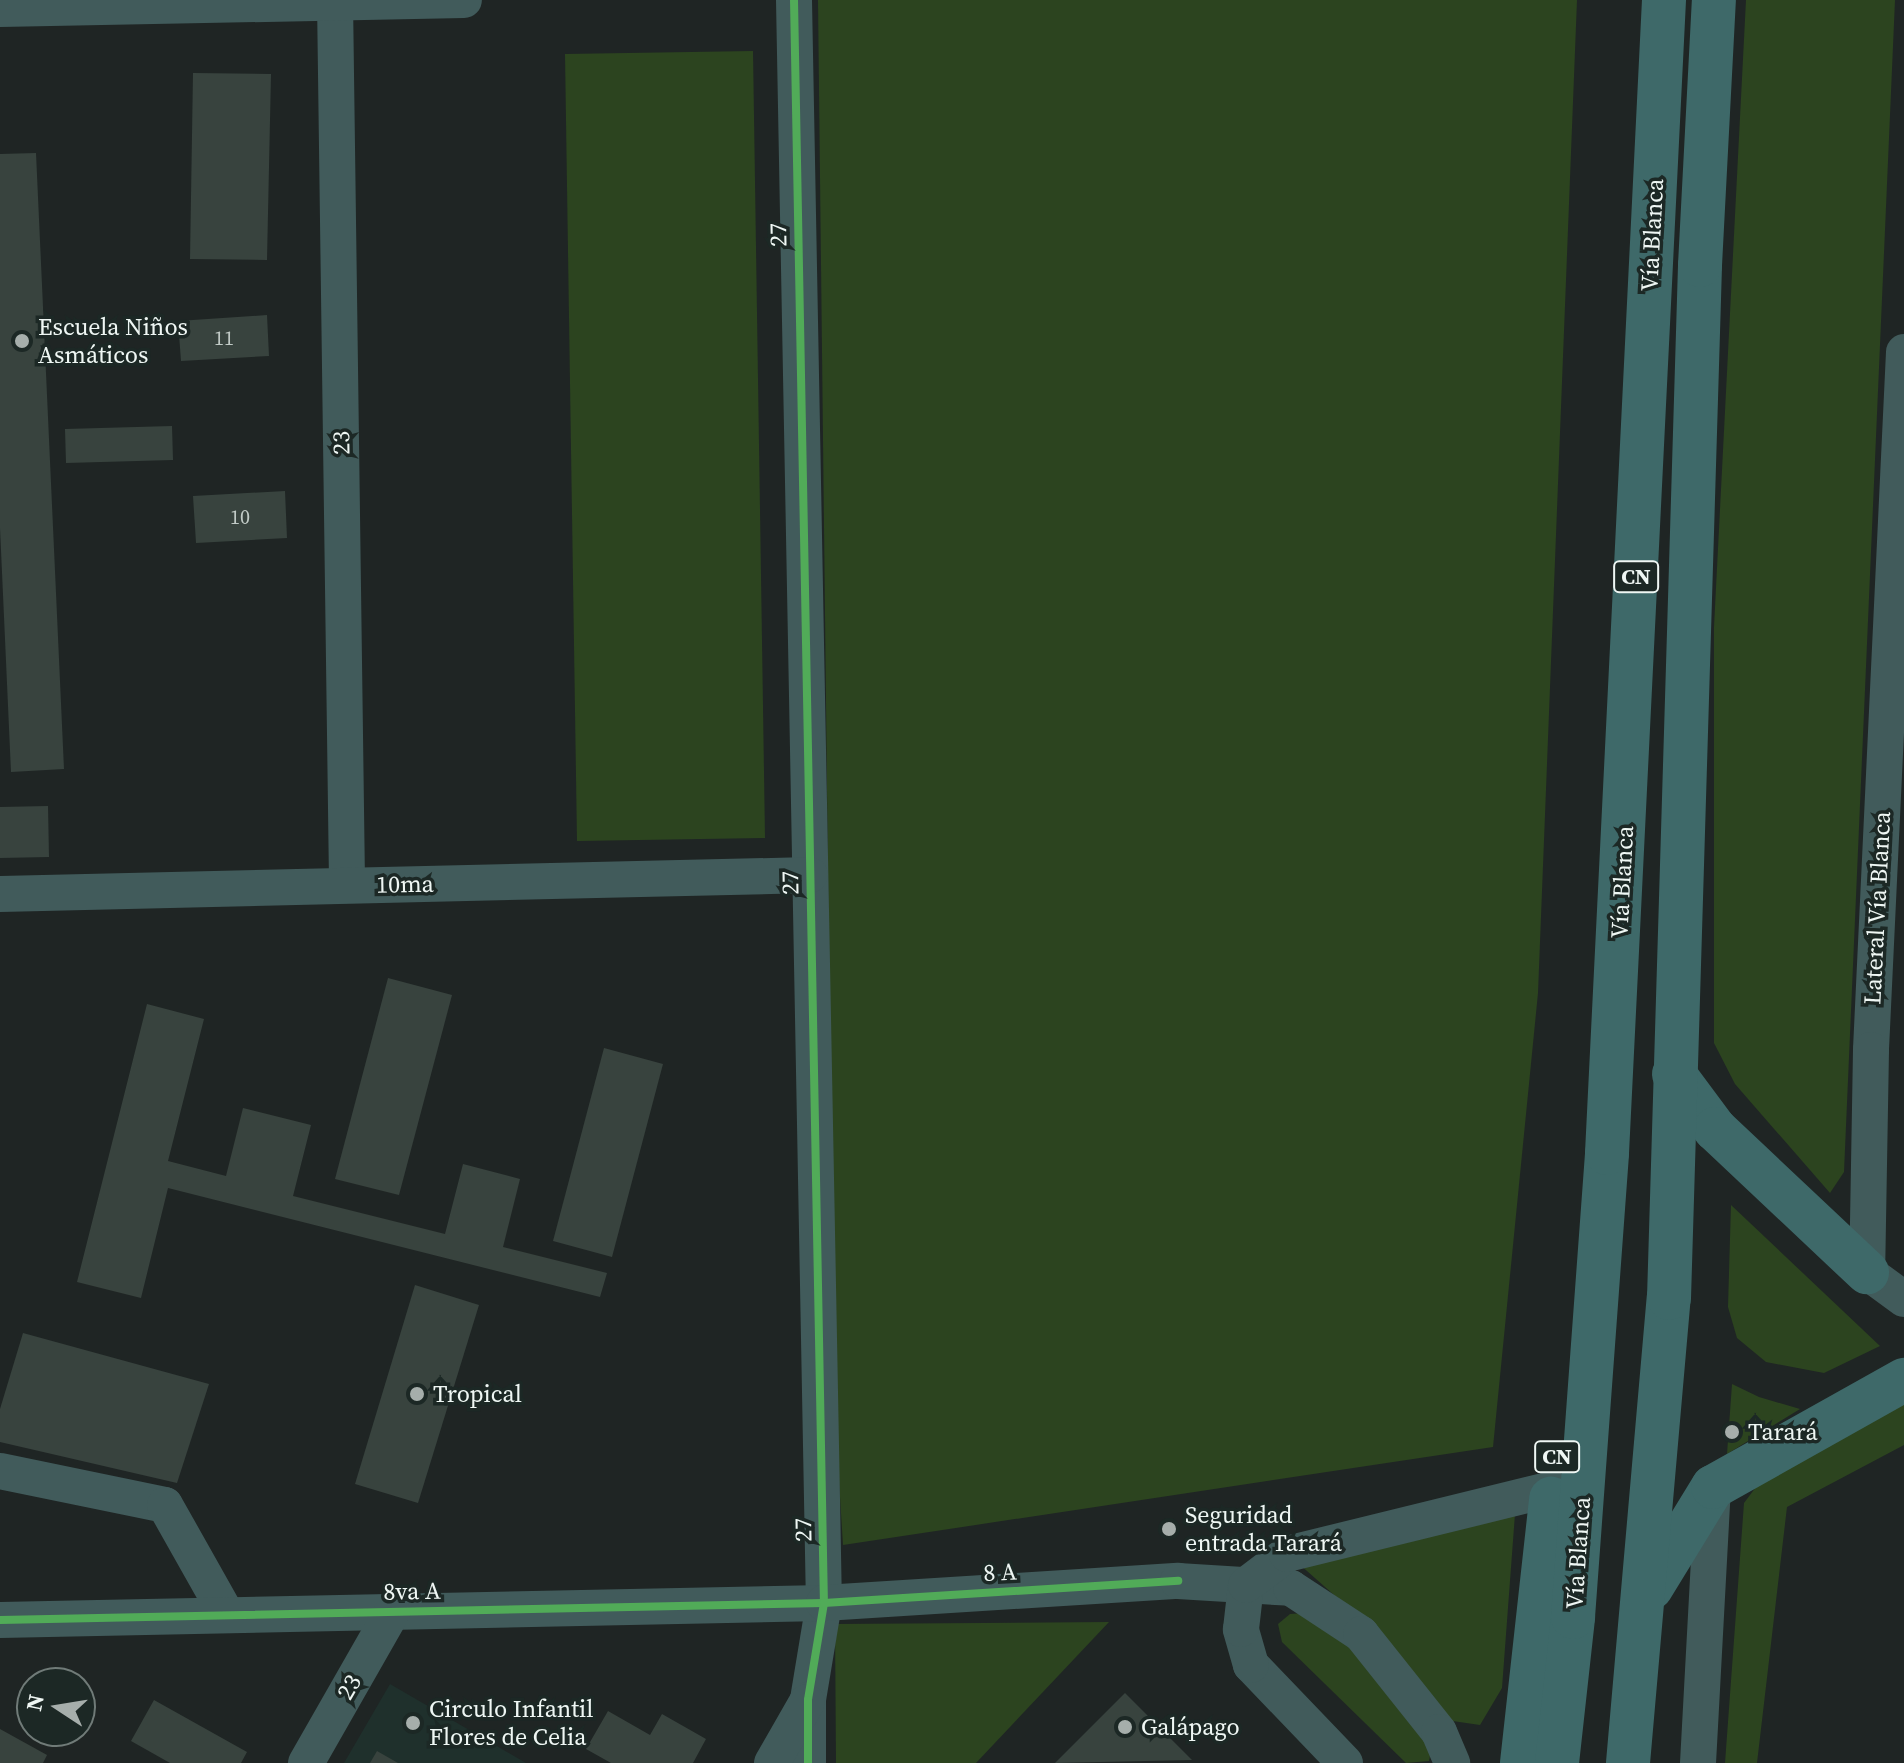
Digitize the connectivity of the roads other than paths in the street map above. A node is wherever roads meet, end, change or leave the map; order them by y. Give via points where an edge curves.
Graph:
1 (464, 0) edge
2 (794, 0) edge
3 (1664, 0) edge
4 (1714, 0) edge
5 (335, 1) edge
6 (0, 9) edge
7 (1904, 352) edge
8 (810, 875) junction
9 (347, 885) junction
10 (0, 894) edge
11 (1674, 1074) junction
12 (1607, 1153) junction
13 (1867, 1272) junction
14 (1904, 1299) edge
15 (1904, 1380) edge
16 (0, 1471) edge
17 (1713, 1487) junction
18 (1552, 1489) junction
19 (1246, 1585) junction
20 (1646, 1597) junction
21 (824, 1603) junction
22 (392, 1612) junction
23 (227, 1615) junction
24 (0, 1620) edge
25 (808, 1700) junction
26 (306, 1763) edge
27 (772, 1763) edge
28 (808, 1763) edge
29 (1345, 1763) edge
30 (1452, 1763) edge
31 (1522, 1763) edge
32 (1557, 1763) edge
33 (1628, 1763) edge
34 (1698, 1763) edge

1 - 5 street
2 - 8 street, 27
3 - 12 highway, Vía Blanca / CN
4 - 11 highway, Vía Blanca / CN via 1700,265
5 - 6 street
5 - 9 street, 23
7 - 13 street, Lateral Vía Blanca via 1871,1050
8 - 9 street, 10ma
8 - 21 street, 27
9 - 10 street, 10ma
11 - 12 highway
11 - 13 highway via 1715,1129
11 - 20 highway, Vía Blanca / CN via 1669,1298
12 - 18 highway, CN
12 - 32 highway, Vía Blanca / CN
13 - 14 street
15 - 17 highway
16 - 23 street via 165,1505
17 - 20 highway
17 - 34 street
18 - 19 street via 1287,1554
18 - 31 highway, CN
19 - 21 street, 8 A via 1178,1581
19 - 29 street via 1241,1629 1251,1665
19 - 30 street, 8 A via 1291,1588 1361,1634 1439,1732
20 - 33 highway, Vía Blanca / CN
21 - 22 street, 8va A
21 - 25 street, 27
22 - 23 street, 8va A
22 - 26 street, 23
23 - 24 street, 8va A
25 - 27 street
25 - 28 street, 27

